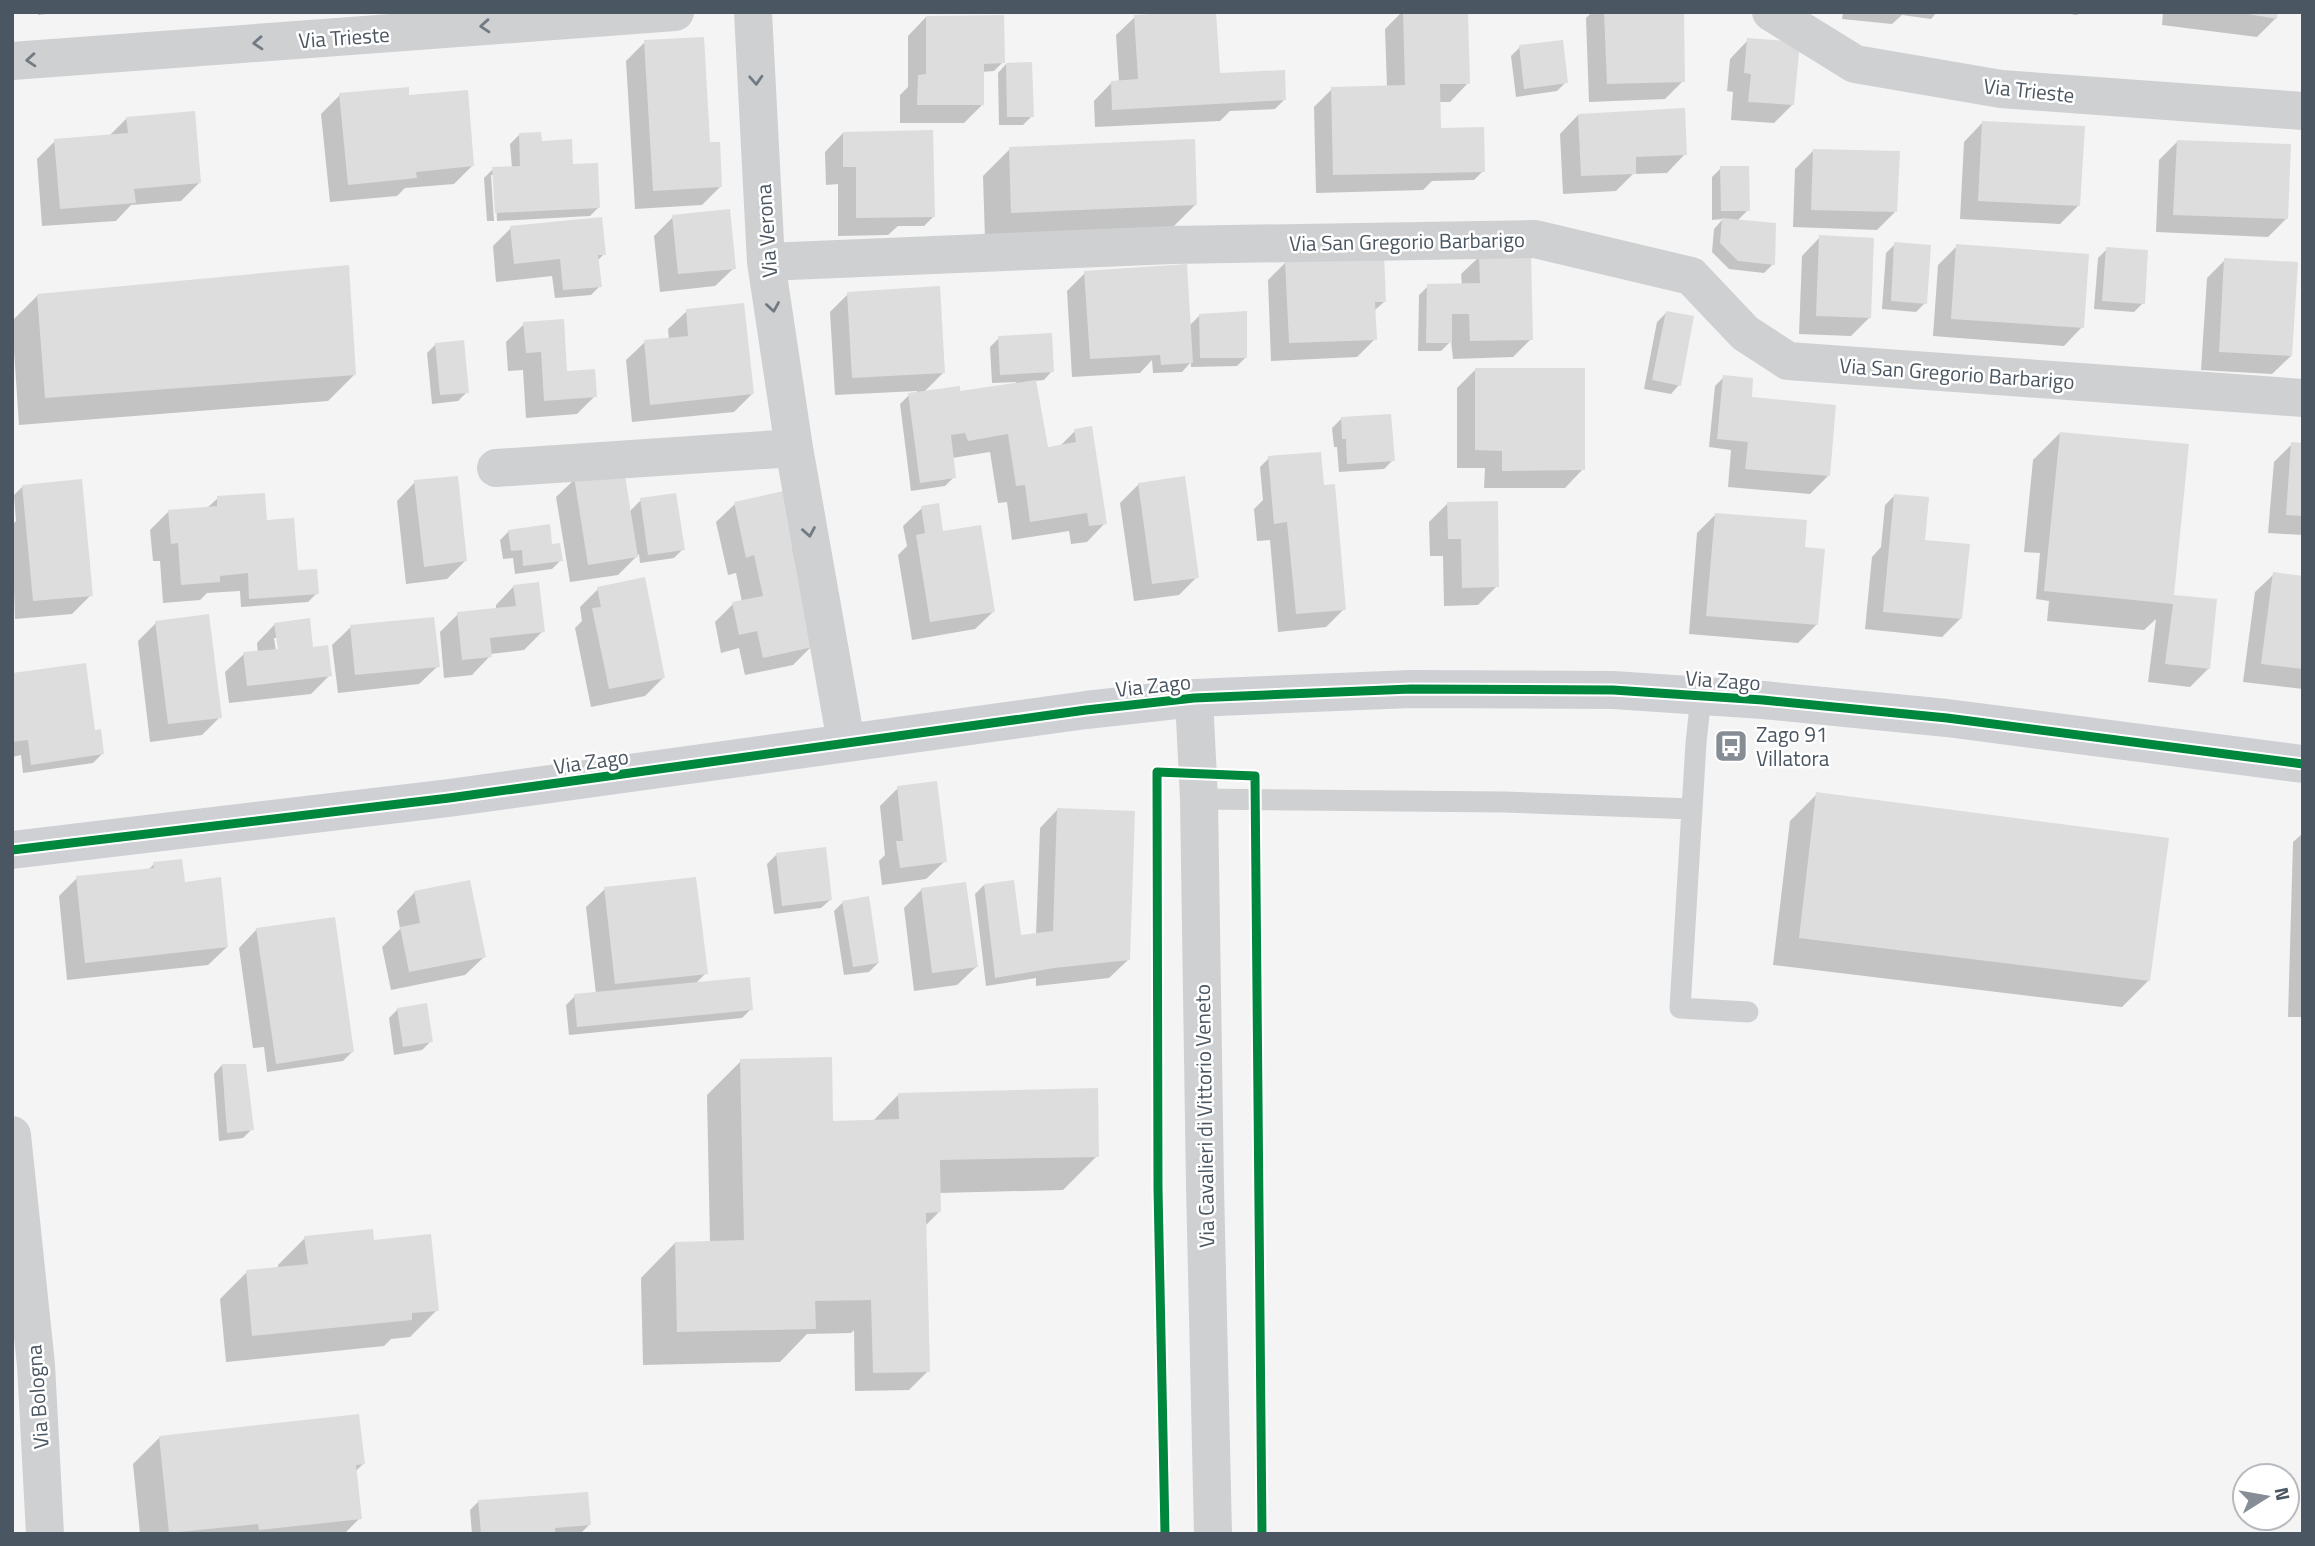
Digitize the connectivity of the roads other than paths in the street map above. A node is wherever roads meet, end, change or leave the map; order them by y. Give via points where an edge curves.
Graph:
1 (675, 12) edge
2 (752, 12) edge
3 (1771, 12) edge
4 (12, 61) edge
5 (2303, 111) edge
6 (766, 261) junction
7 (2303, 398) edge
8 (794, 448) junction
9 (496, 468) dead end
10 (1700, 696) junction
11 (1194, 698) junction
12 (846, 742) junction
13 (2303, 764) edge
14 (1199, 799) junction
15 (1692, 809) junction
16 (12, 850) edge
17 (1748, 1012) dead end
18 (12, 1135) edge
19 (45, 1534) edge
20 (1213, 1534) edge

1 -> 4 street, Via Trieste
2 -> 6 street, Via Verona
3 - 5 street, Via Trieste via 1855,64 2001,89
6 - 7 street, Via San Gregorio Barbarigo via 1173,245 1535,239 1691,276 1745,333 1788,361
6 -> 8 street, Via Verona
8 - 9 street
8 -> 12 street, Via Verona
10 - 11 street, Via Zago via 1613,690 1411,689
10 - 13 street, Via Zago via 1947,718
10 - 15 lane
11 - 12 street, Via Zago
11 - 14 street, Via Cavalieri di Vittorio Veneto
12 - 16 street, Via Zago via 449,798
14 - 15 lane
14 - 20 street, Via Cavalieri di Vittorio Veneto
15 - 17 lane via 1680,1008
18 - 19 street, Via Bologna via 36,1365

